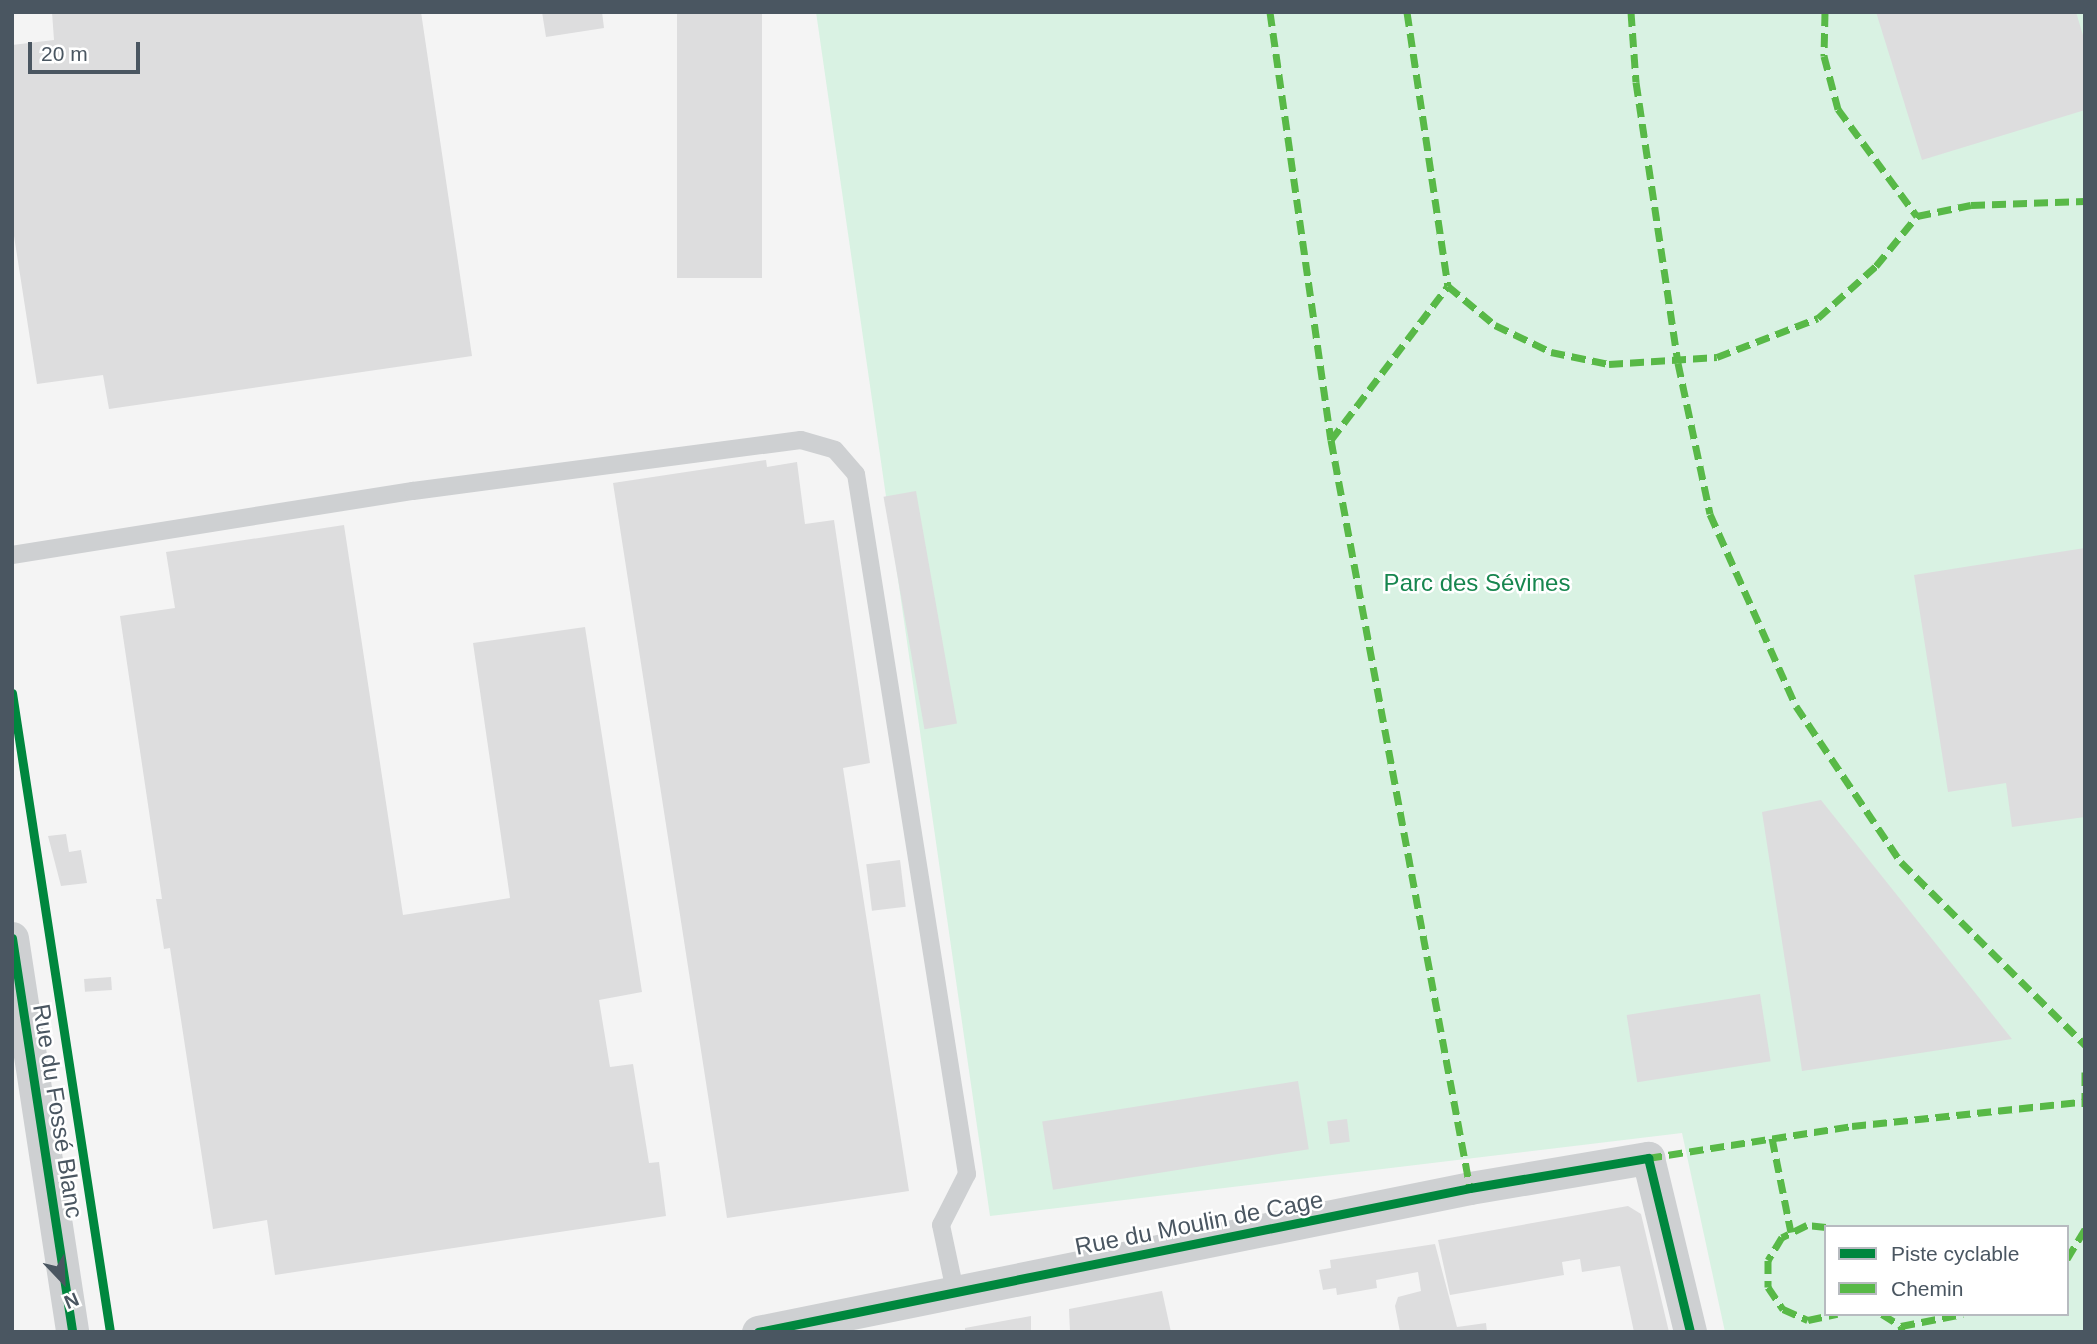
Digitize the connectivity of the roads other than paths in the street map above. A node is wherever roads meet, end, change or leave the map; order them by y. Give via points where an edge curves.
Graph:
1 (12, 555) edge
2 (12, 938) edge
3 (955, 1292) junction
4 (72, 1332) edge
5 (758, 1332) edge
6 (1690, 1332) edge

1 - 3 lane via 413,491 801,440 835,450 856,474 967,1174 941,1225
2 - 4 street, Rue du Fossé Blanc
3 - 5 street, Rue du Moulin de Cage
3 - 6 street, Rue du Moulin de Cage via 1470,1188 1648,1158

